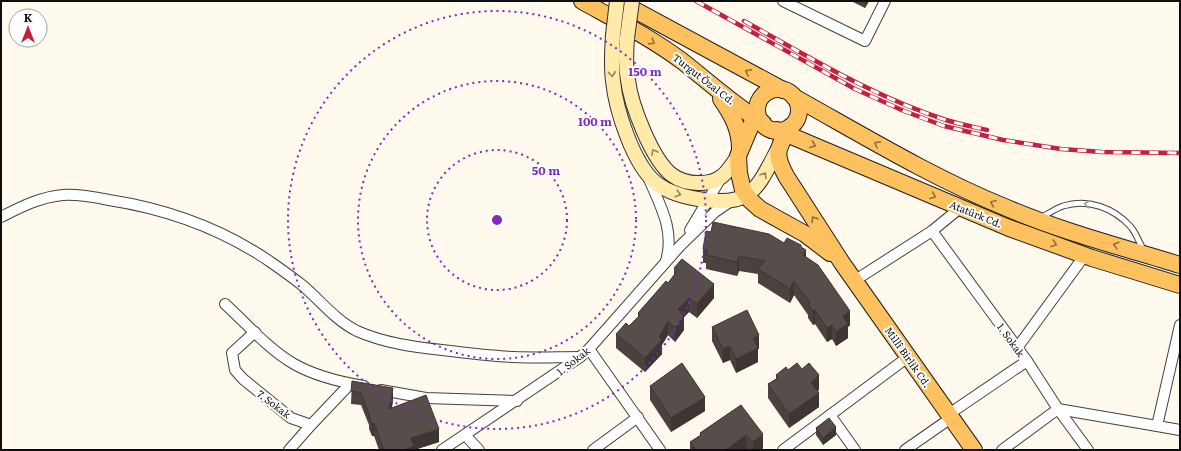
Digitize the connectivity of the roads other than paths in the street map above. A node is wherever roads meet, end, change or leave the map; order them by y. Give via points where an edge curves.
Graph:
1 (582, 1) edge
2 (618, 1) edge
3 (632, 1) edge
4 (783, 1) edge
5 (885, 1) edge
6 (712, 86) junction
7 (788, 93) junction
8 (758, 117) junction
9 (784, 130) junction
10 (777, 151) junction
11 (739, 152) junction
12 (644, 170) junction
13 (720, 178) junction
14 (702, 183) junction
15 (740, 198) junction
16 (713, 202) junction
17 (960, 208) junction
18 (1, 217) edge
19 (1037, 219) junction
20 (932, 230) junction
21 (1145, 254) junction
22 (1085, 255) junction
23 (665, 264) junction
24 (842, 264) junction
25 (1180, 265) edge
26 (854, 281) junction
27 (1180, 285) edge
28 (225, 304) dead end
29 (1180, 325) edge
30 (255, 332) junction
31 (1017, 348) junction
32 (589, 349) junction
33 (1177, 355) edge
34 (580, 357) junction
35 (908, 357) junction
36 (1027, 361) junction
37 (350, 384) junction
38 (516, 401) junction
39 (1058, 409) junction
40 (830, 415) junction
41 (950, 416) junction
42 (638, 417) junction
43 (311, 425) junction
44 (1157, 426) junction
45 (1180, 430) edge
46 (465, 435) junction
47 (910, 449) edge
48 (289, 450) edge
49 (442, 450) edge
50 (479, 450) edge
51 (592, 450) edge
52 (660, 450) edge
53 (784, 450) edge
54 (855, 450) edge
55 (974, 450) edge
56 (1002, 450) edge
57 (1088, 450) edge

1 -> 6 main road, Turgut Özal Cd. via 667,51
7 -> 2 main road
2 -> 12 main road, bridge via 613,35 612,66 615,94 624,128
14 -> 3 main road, bridge via 685,182 671,174 660,161 641,124 631,95 626,67
4 - 5 street via 865,41
6 - 8 main road, Turgut Özal Cd.
6 - 11 main road via 734,119 739,134
7 - 8 main road via 775,89 763,95 759,100
7 - 9 main road via 798,104 799,110 794,122
19 -> 7 main road, Atatürk Cd. via 969,192 893,153
8 - 9 main road via 770,129
8 - 11 main road
9 - 10 main road
9 -> 17 main road, Atatürk Cd.
15 -> 10 main road via 754,189
24 -> 10 main road, Millî Birlik Cd. via 786,176
11 - 13 main road
11 - 15 main road
12 -> 16 main road via 657,184 671,192
12 - 23 street via 668,227 669,246
13 - 14 main road
13 - 16 street, 1. Sokak
14 - 16 street via 709,187
15 - 16 main road
15 - 24 main road, Millî Birlik Cd. via 818,242
16 - 23 street, 1. Sokak
17 - 20 street
17 -> 22 main road, Atatürk Cd.
18 - 34 street via 43,198 63,195 81,195 133,204 173,214 246,246 302,285 335,317 356,330 380,339 426,348 514,357
21 -> 19 main road, Atatürk Cd.
21 -> 19 lane via 1132,228 1116,214 1100,206 1082,203 1063,206
20 - 26 street
20 - 31 street, 1. Sokak
21 - 25 main road, Atatürk Cd.
22 - 27 main road, Atatürk Cd.
22 - 31 street
23 - 32 street, 1. Sokak
24 - 26 main road, Millî Birlik Cd.
26 - 35 main road, Millî Birlik Cd.
28 - 30 street
29 - 33 street
30 - 37 street via 294,364
30 - 43 street, 7. Sokak via 232,353 235,370 260,394 292,418
31 - 36 street, 1. Sokak
32 - 34 street, 1. Sokak
32 - 42 street
33 - 44 street
34 - 38 street, 1. Sokak
35 - 40 street
35 - 41 main road, Millî Birlik Cd.
36 - 39 street, 1. Sokak
36 - 41 street
37 - 38 street via 426,398
37 - 43 street
38 - 46 street, 1. Sokak
39 - 44 street
39 - 56 street
39 - 57 street, 1. Sokak
40 - 53 street
40 - 54 street
41 - 47 street
41 - 55 main road, Millî Birlik Cd.
42 - 51 street
42 - 52 street
43 - 48 street
44 - 45 street
46 - 49 street, 1. Sokak
46 - 50 street

